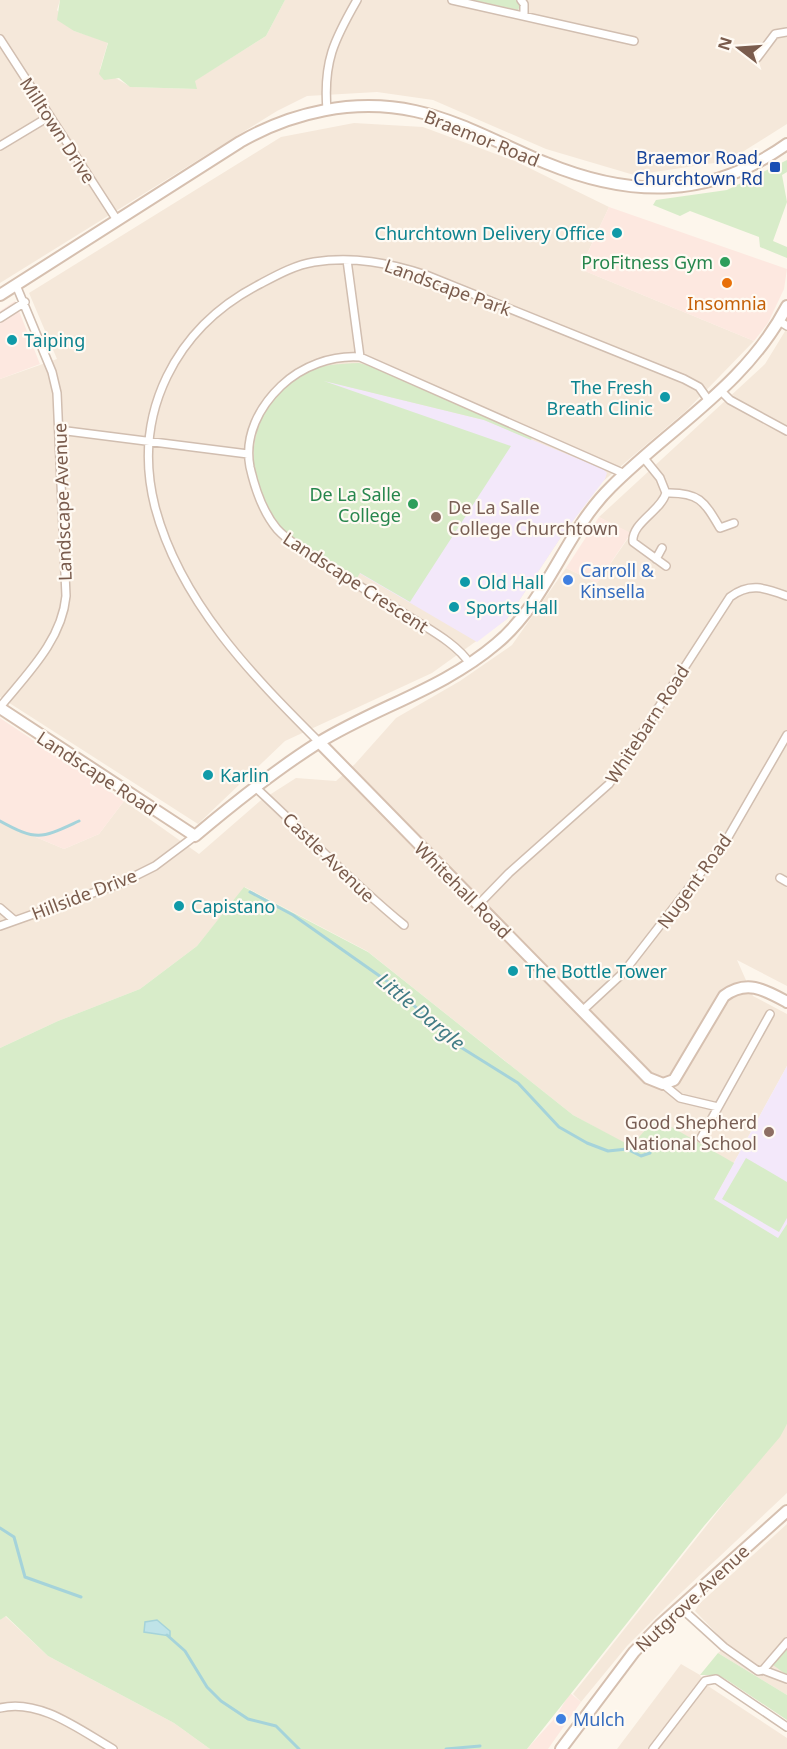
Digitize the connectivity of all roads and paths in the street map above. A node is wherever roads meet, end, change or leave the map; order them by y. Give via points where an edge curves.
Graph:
1 (357, 0) edge
2 (452, 0) edge
3 (521, 0) edge
4 (524, 15) junction
5 (787, 32) edge
6 (0, 39) edge
7 (634, 41) dead end
8 (757, 58) dead end
9 (327, 110) junction
10 (50, 116) junction
11 (787, 144) edge
12 (0, 146) edge
13 (117, 220) junction
14 (347, 260) junction
15 (16, 285) junction
16 (0, 295) edge
17 (25, 302) junction
18 (787, 306) edge
19 (0, 318) edge
20 (783, 324) edge
21 (360, 357) junction
22 (721, 391) junction
23 (709, 401) junction
24 (59, 430) junction
25 (787, 431) edge
26 (151, 441) junction
27 (248, 454) junction
28 (643, 458) junction
29 (625, 474) junction
30 (666, 492) junction
31 (734, 524) dead end
32 (662, 548) dead end
33 (656, 559) junction
34 (666, 566) dead end
35 (787, 596) edge
36 (470, 664) junction
37 (0, 707) edge
38 (787, 735) edge
39 (319, 742) junction
40 (255, 787) junction
41 (195, 836) junction
42 (478, 905) junction
43 (0, 908) edge
44 (14, 920) junction
45 (404, 925) dead end
46 (0, 926) edge
47 (787, 1002) edge
48 (582, 1011) junction
49 (770, 1014) dead end
50 (663, 1084) junction
51 (718, 1107) junction
52 (701, 1138) dead end
53 (787, 1511) edge
54 (680, 1607) junction
55 (787, 1642) edge
56 (763, 1670) junction
57 (787, 1679) edge
58 (0, 1708) edge
59 (787, 1727) edge
60 (112, 1749) edge
61 (561, 1749) edge
62 (653, 1749) edge

1 - 9 street via 331,48 326,71
2 - 4 street
3 - 4 street
4 - 7 street
5 - 8 street via 775,34
6 - 10 street, Milltown Drive
9 - 11 street, Braemor Road via 379,107 423,113 571,173 642,188 685,187 721,180
9 - 13 street, Braemor Road via 295,116 259,130
10 - 12 street
10 - 13 street, Milltown Drive
13 - 15 street, Braemor Road
14 - 21 street
14 - 23 street, Landscape Park via 386,262 436,279 684,379 699,387
14 - 26 street, Landscape Park via 313,262 284,271 238,295 201,325 165,376 158,394
15 - 16 street, Braemor Road
15 - 17 street, Landscape Avenue
17 - 19 street
17 - 24 street, Landscape Avenue via 52,372
18 - 20 street
20 - 22 street
21 - 27 street, Landscape Crescent via 327,360 305,368 282,385 259,413
21 - 29 street, Landscape Crescent
22 - 23 street
22 - 25 street via 730,400
23 - 28 street
24 - 26 street
24 - 37 street, Landscape Avenue via 65,608 44,653
26 - 27 street
26 - 39 street, Landscape Park via 149,466 155,507 176,562 201,607 232,651
27 - 36 street, Landscape Crescent via 258,498 285,537 428,628
28 - 29 street
28 - 30 street
29 - 36 street via 589,516 523,615 498,643
30 - 31 street via 693,494 701,499 720,528
30 - 33 street via 632,538 636,546
32 - 33 street
33 - 34 street
35 - 42 street, Whitebarn Road via 742,588 730,597 609,784
36 - 39 street
37 - 41 street, Landscape Road
38 - 48 street, Nugent Road via 727,839 623,973
39 - 40 street
39 - 42 street, Whitehall Road
40 - 41 street
40 - 45 street, Castle Avenue
41 - 44 street, Hillside Drive via 155,866 121,882
42 - 48 street, Whitehall Road
43 - 44 street
44 - 46 street, Hillside Drive
47 - 50 street via 754,987 733,989 724,996 680,1074 671,1083
48 - 50 street, Whitehall Road via 648,1078
49 - 51 street
50 - 51 street via 680,1098
51 - 52 street
53 - 54 street, Nutgrove Avenue
54 - 56 street via 724,1647 752,1668
54 - 61 street, Nutgrove Avenue via 634,1652
55 - 56 street
56 - 57 street
58 - 60 street via 14,1704 38,1709
59 - 62 street via 716,1680 705,1681

